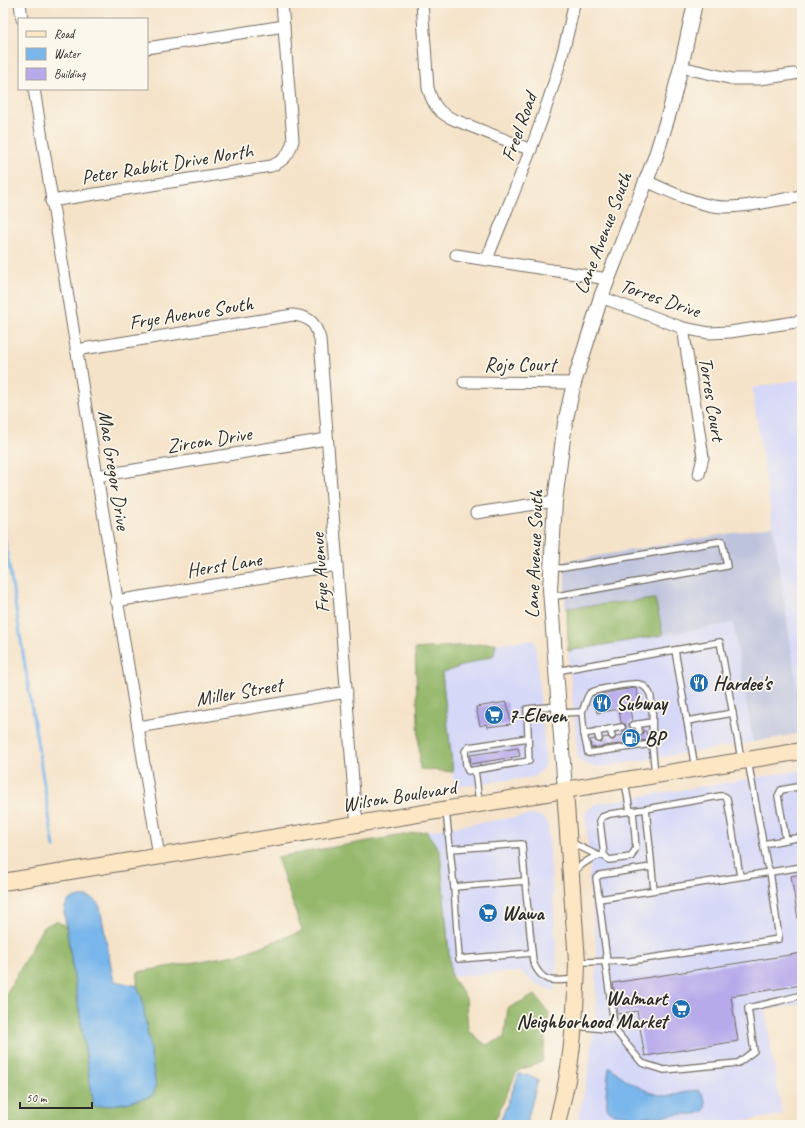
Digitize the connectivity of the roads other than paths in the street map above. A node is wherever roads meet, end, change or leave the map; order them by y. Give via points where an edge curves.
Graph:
1 (20, 3) edge
2 (282, 3) edge
3 (422, 3) edge
4 (574, 3) edge
5 (694, 3) edge
6 (22, 18) edge
7 (284, 26) junction
8 (148, 48) edge
9 (681, 67) junction
10 (794, 74) dead end
11 (34, 90) edge
12 (531, 150) junction
13 (646, 181) junction
14 (802, 196) edge
15 (51, 202) junction
16 (456, 255) dead end
17 (487, 259) junction
18 (608, 279) junction
19 (601, 297) junction
20 (311, 321) joint
21 (802, 321) edge
22 (683, 328) junction
23 (76, 350) junction
24 (464, 382) dead end
25 (574, 383) junction
26 (328, 439) junction
27 (699, 474) dead end
28 (97, 476) junction
29 (555, 501) junction
30 (476, 513) dead end
31 (337, 565) junction
32 (551, 568) junction
33 (551, 597) junction
34 (116, 601) junction
35 (675, 650) junction
36 (556, 671) junction
37 (347, 692) junction
38 (558, 710) junction
39 (582, 712) junction
40 (733, 713) junction
41 (687, 721) junction
42 (652, 722) junction
43 (138, 727) junction
44 (610, 729) junction
45 (597, 731) junction
46 (639, 732) dead end
47 (584, 734) junction
48 (622, 735) dead end
49 (612, 736) dead end
50 (528, 738) junction
51 (599, 739) dead end
52 (652, 744) junction
53 (802, 751) edge
54 (744, 760) junction
55 (696, 768) junction
56 (475, 770) junction
57 (655, 775) junction
58 (625, 780) junction
59 (802, 786) edge
60 (565, 790) junction
61 (480, 804) junction
62 (646, 809) junction
63 (446, 810) junction
64 (631, 811) junction
65 (358, 824) junction
66 (802, 837) edge
67 (786, 840) junction
68 (569, 842) junction
69 (763, 844) junction
70 (450, 849) junction
71 (600, 855) junction
72 (158, 856) junction
73 (651, 867) junction
74 (802, 867) edge
75 (770, 872) junction
76 (571, 873) junction
77 (740, 876) junction
78 (525, 881) junction
79 (3, 882) edge
80 (454, 887) junction
81 (654, 890) junction
82 (598, 899) junction
83 (532, 953) junction
84 (606, 961) junction
85 (577, 962) junction
86 (576, 979) junction
87 (802, 995) edge
88 (574, 1025) junction
89 (615, 1030) junction
90 (557, 1125) edge

1 - 6 street
2 - 7 street
3 - 12 street via 428,88 436,108 445,116
4 - 12 street, Freel Road via 550,97
5 - 9 street, Lane Avenue South
7 - 8 street
7 - 15 street, Peter Rabbit Drive North via 293,140 291,150 280,163
9 - 10 street via 733,79 760,79
9 - 13 street, Lane Avenue South via 670,110
11 - 15 street, Mac Gregor Drive
12 - 17 street, Freel Road
13 - 14 street via 713,206 737,206
13 - 18 street, Lane Avenue South
15 - 23 street, Mac Gregor Drive
16 - 17 street
17 - 18 street
18 - 19 street, Lane Avenue South
19 - 22 street, Torres Drive
19 - 25 street, Lane Avenue South
20 - 23 street, Frye Avenue South via 303,316 294,315
20 - 26 street, Frye Avenue via 320,339
21 - 22 street, Torres Drive via 720,333
22 - 27 street, Torres Court via 702,457
23 - 28 street, Mac Gregor Drive
24 - 25 street, Rojo Court
25 - 29 street, Lane Avenue South via 565,423
26 - 28 street, Zircon Drive
26 - 31 street, Frye Avenue
28 - 34 street, Mac Gregor Drive
29 - 30 street
29 - 32 street, Lane Avenue South
31 - 34 street, Herst Lane
31 - 37 street, Frye Avenue
32 - 33 street, Lane Avenue South
32 - 33 lane via 722,541 726,566
33 - 36 street, Lane Avenue South
34 - 43 street, Mac Gregor Drive
35 - 36 lane
35 - 40 lane via 720,642
35 - 41 lane
36 - 38 street, Lane Avenue South
37 - 43 street, Miller Street
37 - 65 street, Frye Avenue
38 - 39 lane
38 - 50 lane via 527,709
38 - 60 street, Lane Avenue South
39 - 42 lane via 591,692 640,684 650,695
39 - 47 lane
40 - 41 lane
40 - 54 lane
41 - 55 lane
42 - 46 lane via 635,725
42 - 52 lane
43 - 72 street, Mac Gregor Drive
44 - 45 lane
44 - 48 lane via 621,727
44 - 49 lane
45 - 47 lane
45 - 51 lane
47 - 52 lane via 588,753
50 - 56 lane via 529,761
50 - 56 lane via 469,747 465,751 466,765 468,771
52 - 57 lane
53 - 54 main road, Wilson Boulevard
54 - 55 main road, Wilson Boulevard
54 - 69 lane
55 - 57 main road, Wilson Boulevard
56 - 61 lane
57 - 58 main road, Wilson Boulevard
58 - 60 main road, Wilson Boulevard
58 - 64 lane
59 - 67 lane via 781,790 778,796
60 - 61 main road, Wilson Boulevard
60 - 68 main road, Lane Avenue South
61 - 63 main road, Wilson Boulevard
62 - 64 lane
62 - 73 lane
62 - 77 lane via 720,796 728,798
63 - 65 main road, Wilson Boulevard
63 - 70 lane
64 - 71 lane via 602,817
64 - 71 lane via 636,848 634,853 631,857 609,860
65 - 72 main road, Wilson Boulevard
66 - 67 lane
67 - 69 lane
68 - 71 lane
68 - 76 main road, Lane Avenue South
69 - 75 lane
70 - 78 lane via 522,844
70 - 80 lane
71 - 76 lane
72 - 79 main road, Wilson Boulevard
73 - 81 lane
73 - 82 lane via 600,875 596,878
74 - 75 lane
75 - 77 lane
75 - 84 lane via 779,939 630,961
76 - 85 main road, Lane Avenue South
77 - 81 lane
78 - 80 lane
78 - 83 lane
80 - 83 lane via 459,959
81 - 82 lane
82 - 84 lane
83 - 86 lane via 532,962 543,978
84 - 85 lane
84 - 89 lane
85 - 86 main road, Lane Avenue South
86 - 88 main road, Lane Avenue South
87 - 89 lane via 748,1008 754,1051 738,1063 664,1070 642,1063
88 - 89 lane
88 - 90 main road, Lane Avenue South via 567,1079

